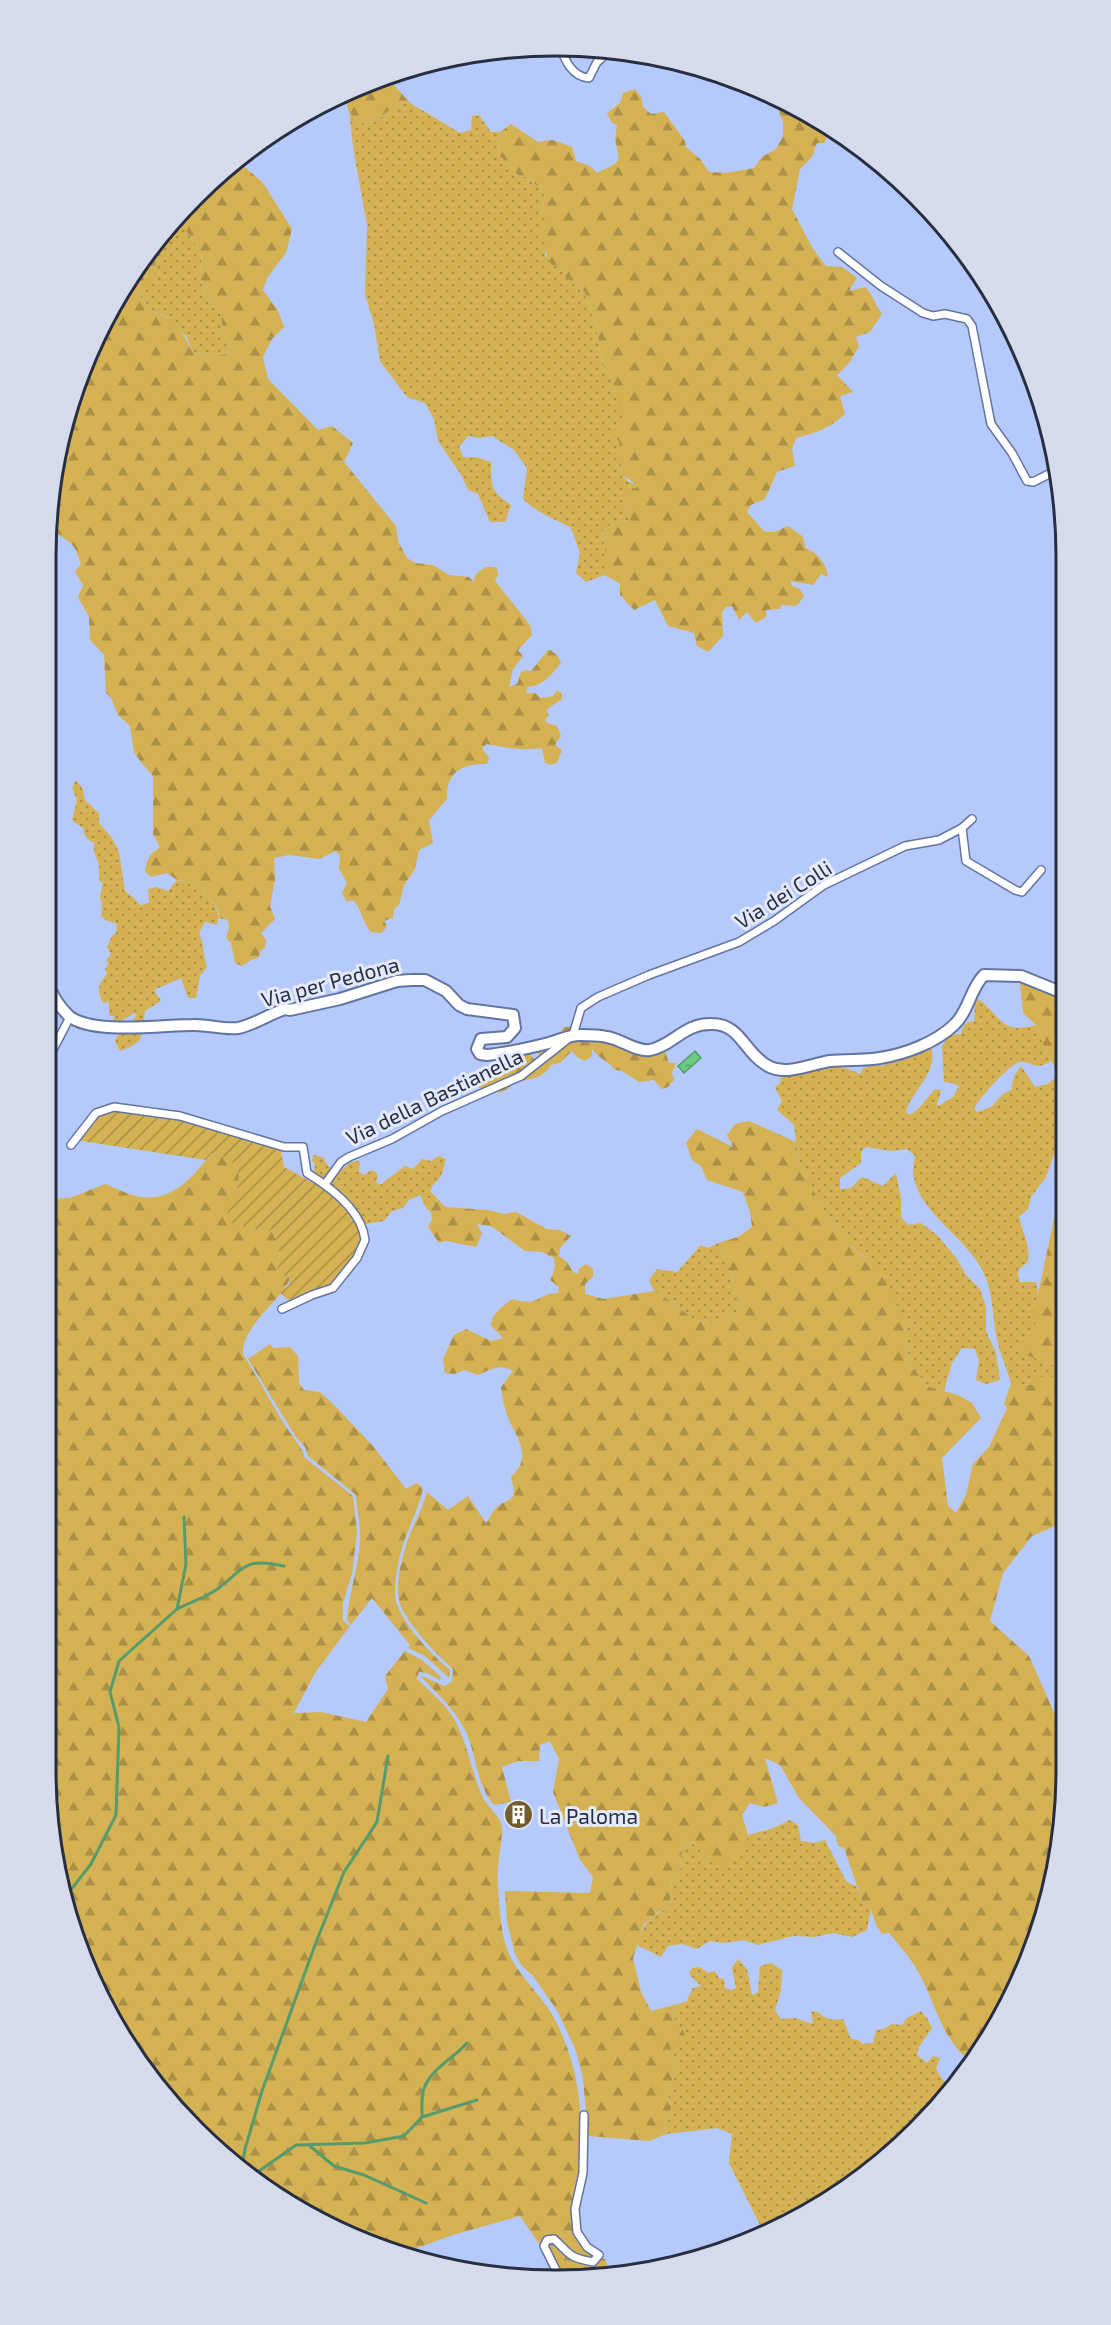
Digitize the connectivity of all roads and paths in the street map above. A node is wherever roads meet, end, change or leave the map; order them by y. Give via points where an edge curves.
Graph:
1 (563, 56) edge
2 (601, 59) dead end
3 (838, 252) dead end
4 (1049, 474) edge
5 (972, 819) dead end
6 (962, 828) junction
7 (1041, 870) dead end
8 (1056, 990) edge
9 (56, 1000) edge
10 (70, 1017) junction
11 (573, 1035) junction
12 (56, 1044) edge
13 (71, 1145) dead end
14 (324, 1184) junction
15 (282, 1309) dead end
16 (584, 2115) dead end
17 (556, 2270) edge

1 - 2 street via 573,71 590,78
3 - 4 street via 923,313 967,319 972,326 991,424 1027,481 1034,482
5 - 6 street, Via dei Colli
6 - 7 street via 966,861 1015,890 1022,892
6 - 11 street, Via dei Colli via 939,840 905,846 845,874 738,942 598,997 581,1008
8 - 11 street via 1021,976 984,975 965,1013 944,1034 920,1046 881,1058 829,1061 789,1070 770,1067 755,1056 733,1029 714,1023 695,1025 651,1050 606,1036
9 - 10 street
10 - 11 street, Via per Pedona via 102,1026 132,1028 239,1028 285,1009 339,999 397,981 425,980 467,1009 513,1015 515,1028 507,1037 481,1039 477,1049 480,1054 499,1054
10 - 12 street
11 - 14 street, Via della Bastianella via 521,1076 341,1162
13 - 14 street via 96,1113 128,1107 189,1118 284,1147 303,1147 307,1173
14 - 15 street via 346,1204 359,1223 364,1234 363,1249 333,1288
16 - 17 street via 583,2174 575,2208 577,2232 587,2247 599,2255 593,2262 580,2259 568,2255 554,2239 547,2240 544,2246

